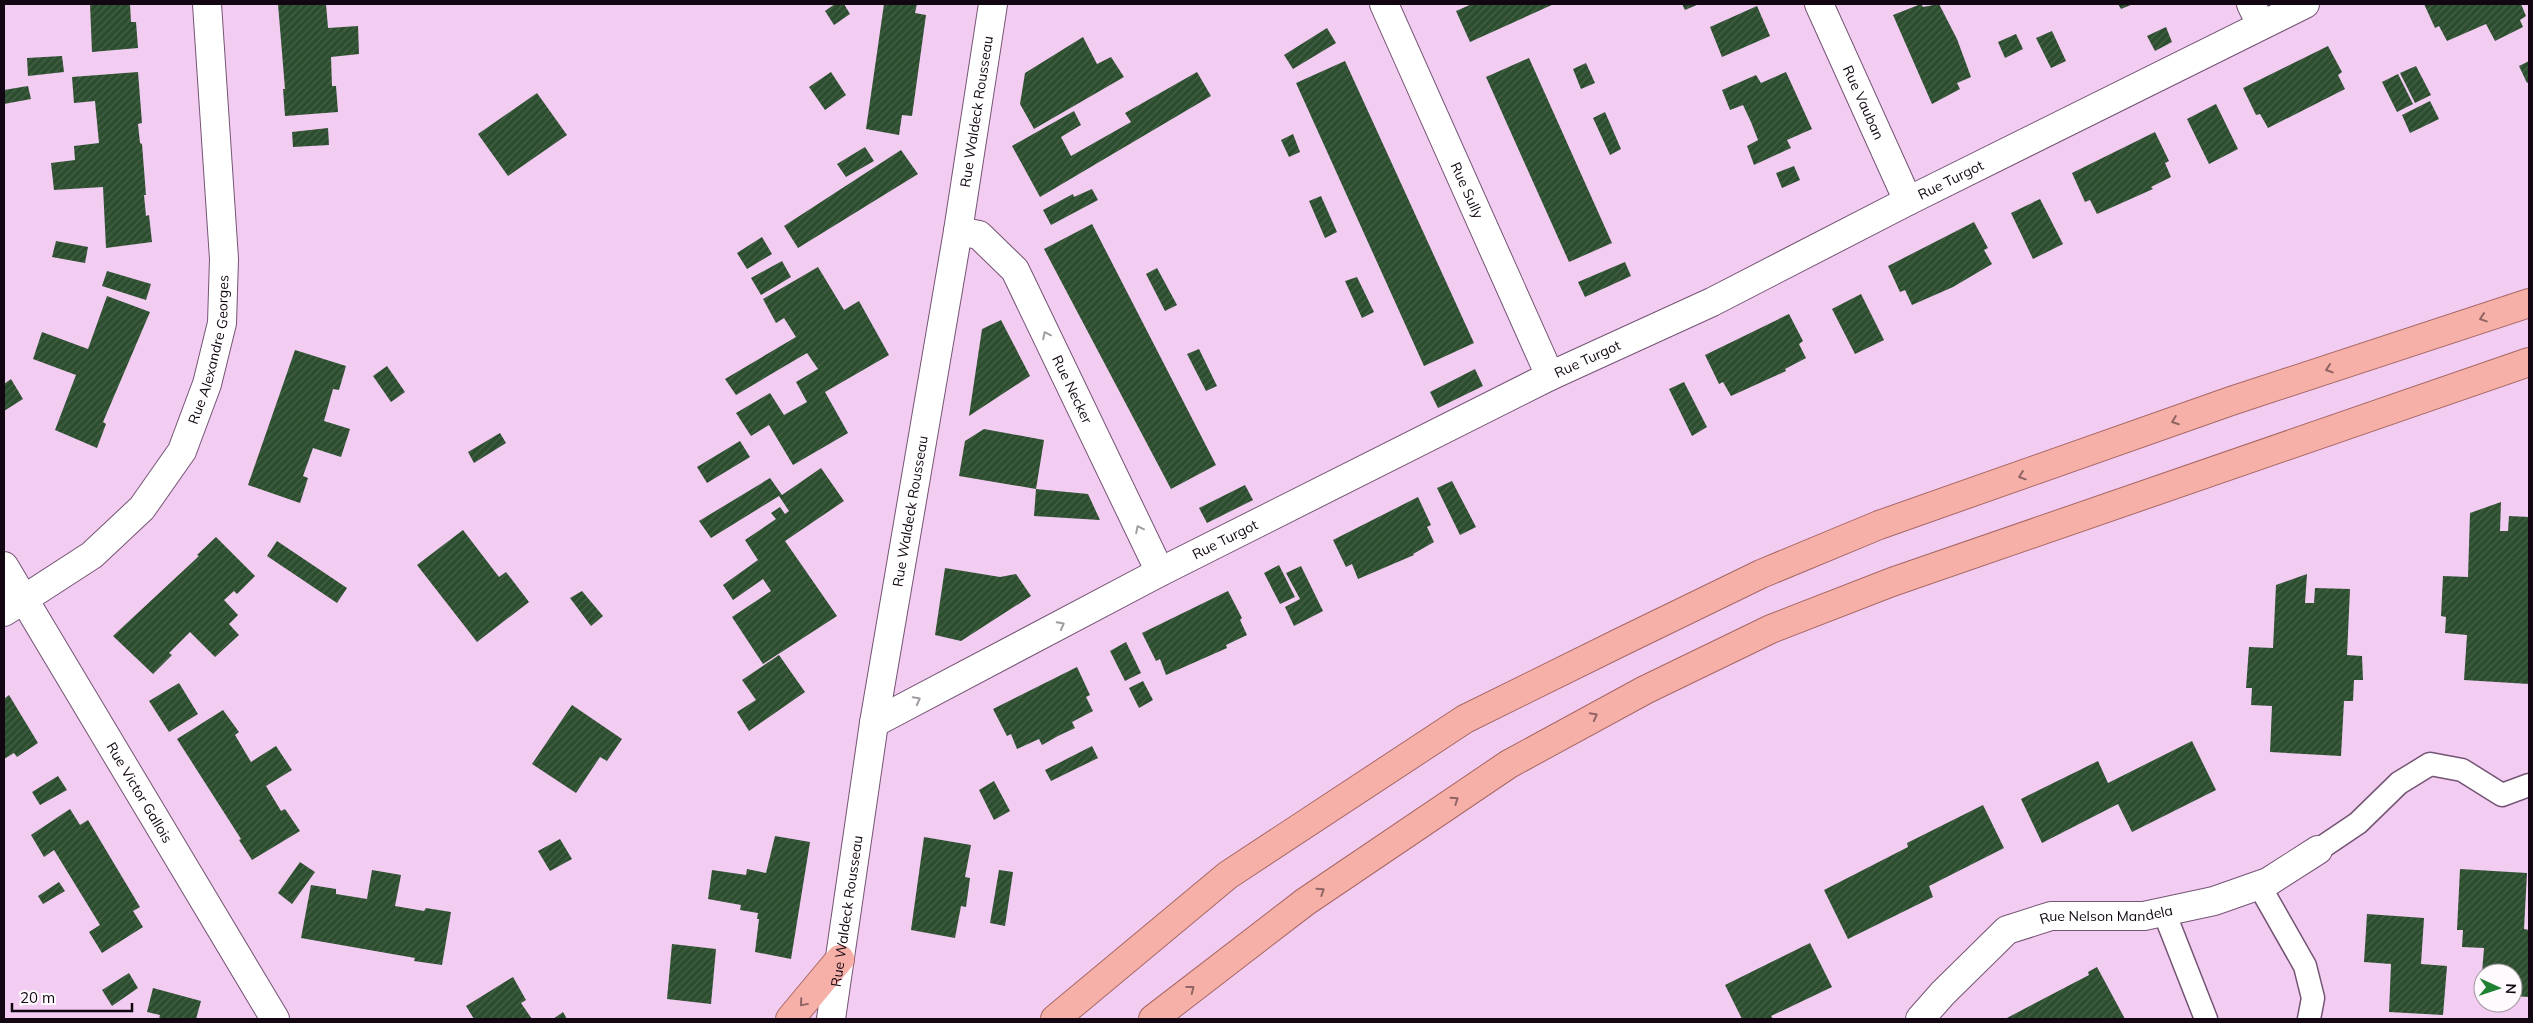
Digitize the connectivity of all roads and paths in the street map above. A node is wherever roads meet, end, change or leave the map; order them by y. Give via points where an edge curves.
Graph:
1 (207, 4) edge
2 (992, 4) edge
3 (1384, 4) edge
4 (1819, 4) edge
5 (2304, 4) edge
6 (2256, 15) edge
7 (1908, 201) junction
8 (958, 231) junction
9 (2529, 303) edge
10 (2529, 362) edge
11 (1550, 376) junction
12 (4, 566) edge
13 (1160, 572) junction
14 (14, 606) edge
15 (874, 723) junction
16 (2529, 785) edge
17 (2318, 850) joint
18 (2259, 885) junction
19 (2164, 912) junction
20 (840, 959) junction
21 (275, 1019) edge
22 (790, 1019) edge
23 (830, 1019) edge
24 (1055, 1019) edge
25 (1153, 1019) edge
26 (1920, 1019) edge
27 (2206, 1019) edge
28 (2309, 1019) edge

1 - 14 street, Rue Alexandre Georges via 224,259 222,323 207,384 182,451 142,508 92,554
2 - 8 street, Rue Waldeck Rousseau
3 - 11 street, Rue Sully
4 - 7 street, Rue Vauban
5 - 6 street, Rue Turgot
6 - 7 street, Rue Turgot
7 - 11 street, Rue Turgot via 1712,302
13 -> 8 street, Rue Necker via 1015,270 979,235
8 - 15 street, Rue Waldeck Rousseau
9 -> 24 highway via 2231,401 1879,525 1761,574 1465,719 1228,875
25 -> 10 highway via 1305,902 1509,764 1636,694 1763,633 1892,582
11 - 13 street, Rue Turgot
12 - 14 street, Rue Victor Gallois
15 -> 13 street, Rue Turgot
14 - 21 street, Rue Victor Gallois
15 - 20 street, Rue Waldeck Rousseau
16 - 17 lane via 2502,795 2462,770 2430,764 2399,783 2358,823
17 - 18 street, Rue Nelson Mandela
18 - 19 street, Rue Nelson Mandela via 2214,901
18 - 28 lane via 2305,966 2312,998
19 - 26 street, Rue Nelson Mandela via 2144,916 2051,916 2007,930
19 - 27 lane
20 -> 22 highway
20 - 23 street, Rue Waldeck Rousseau

